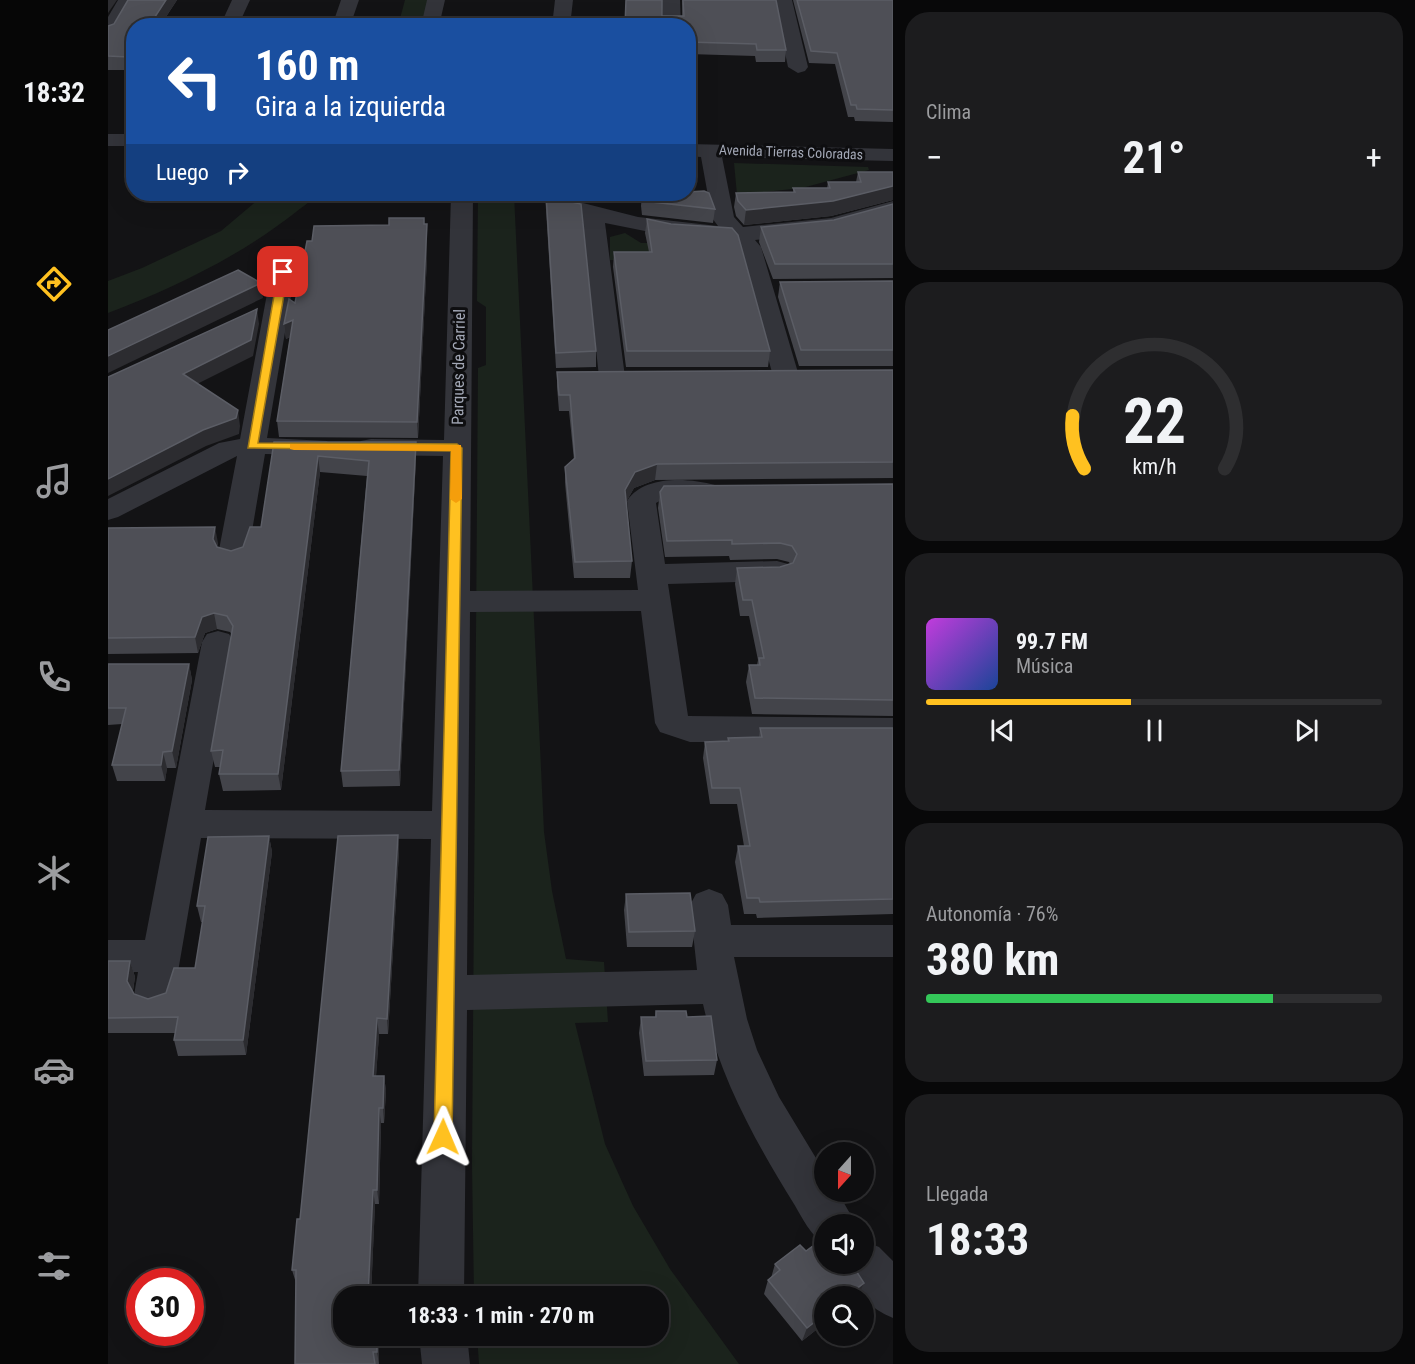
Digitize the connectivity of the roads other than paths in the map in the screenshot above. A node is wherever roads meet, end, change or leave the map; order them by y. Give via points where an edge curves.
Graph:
1 (127, 0) edge
2 (241, 0) edge
3 (350, 0) edge
4 (436, 0) edge
5 (564, 0) edge
6 (671, 0) edge
7 (783, 0) edge
8 (233, 18) edge
9 (344, 18) edge
10 (432, 18) edge
11 (562, 18) edge
12 (672, 18) edge
13 (108, 33) edge
14 (798, 67) dead end
15 (108, 124) edge
16 (126, 125) edge
17 (696, 135) edge
18 (108, 140) edge
19 (126, 140) edge
20 (893, 141) edge
21 (699, 150) edge
22 (893, 155) edge
23 (462, 201) edge
24 (893, 208) edge
25 (736, 234) junction
26 (286, 256) dead end
27 (786, 376) edge
28 (612, 377) edge
29 (252, 446) junction
30 (457, 448) junction
31 (739, 491) edge
32 (108, 511) edge
33 (227, 539) dead end
34 (777, 571) edge
35 (652, 587) junction
36 (453, 602) junction
37 (178, 667) edge
38 (893, 730) edge
39 (185, 824) junction
40 (449, 825) junction
41 (893, 940) edge
42 (108, 956) edge
43 (161, 956) junction
44 (719, 987) junction
45 (446, 993) junction
46 (154, 994) edge
47 (826, 1214) edge
48 (873, 1274) edge
49 (441, 1286) edge
50 (893, 1295) edge
51 (444, 1346) edge
52 (446, 1364) edge

1 - 13 street
2 - 8 street
3 - 9 street
4 - 10 street
5 - 11 street
6 - 12 street
7 - 14 street
15 - 16 street
17 - 20 street, Avenida Tierras Coloradas
18 - 19 street
21 - 22 street, Avenida Tierras Coloradas
21 - 25 street via 723,218
23 - 30 street, Parques de Carriel
24 - 25 street via 810,229
25 - 27 street via 749,247 773,287
25 - 28 street via 654,226 584,211
26 - 29 street via 266,309
29 - 30 street
29 - 32 street via 217,454
29 - 33 street
30 - 36 street, Parques de Carriel
31 - 35 street via 656,491 645,496 641,507
34 - 35 street
35 - 36 street
35 - 38 street via 670,719 677,727
36 - 40 street, Parques de Carriel
37 - 39 street via 216,654
39 - 40 street
39 - 43 street
40 - 45 street, Parques de Carriel
41 - 44 street via 712,923
42 - 43 street
43 - 46 street
44 - 45 street
44 - 47 street via 748,1080 800,1175
45 - 49 street, Parques de Carriel
48 - 50 street
51 - 52 street

